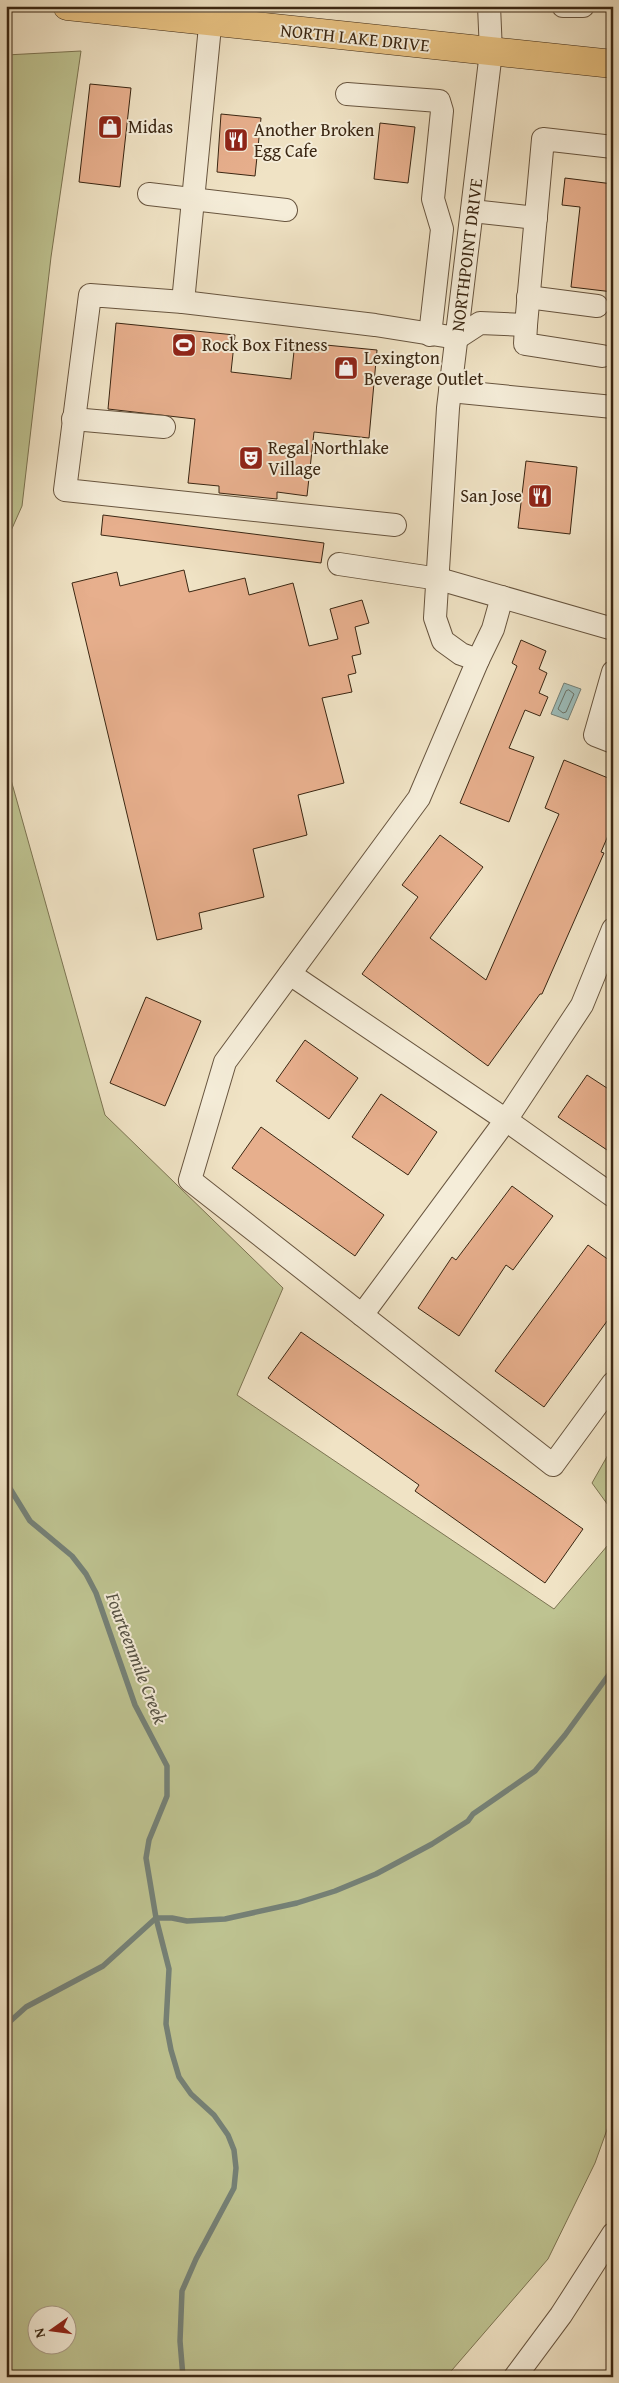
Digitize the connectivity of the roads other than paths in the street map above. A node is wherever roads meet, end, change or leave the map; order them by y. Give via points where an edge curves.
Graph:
1 (67, 6) edge
2 (490, 6) edge
3 (563, 6) edge
4 (583, 6) edge
5 (212, 14) edge
6 (491, 52) junction
7 (613, 64) edge
8 (347, 94) dead end
9 (613, 147) edge
10 (149, 194) dead end
11 (193, 200) junction
12 (286, 210) dead end
13 (472, 211) junction
14 (536, 218) junction
15 (528, 297) junction
16 (183, 302) junction
17 (597, 306) dead end
18 (526, 325) junction
19 (430, 335) junction
20 (457, 338) junction
21 (602, 356) dead end
22 (450, 391) junction
23 (613, 406) edge
24 (73, 419) junction
25 (164, 427) dead end
26 (395, 525) dead end
27 (339, 564) dead end
28 (439, 579) junction
29 (502, 597) junction
30 (613, 629) edge
31 (478, 660) junction
32 (613, 672) edge
33 (613, 742) edge
34 (613, 929) edge
35 (290, 974) junction
36 (506, 1120) junction
37 (613, 1196) edge
38 (362, 1315) junction
39 (613, 1384) edge
40 (613, 2234) edge
41 (515, 2377) edge

1 - 5 main road, NORTH LAKE DRIVE
2 - 6 street, NORTHPOINT DRIVE
3 - 4 street
5 - 6 main road, NORTH LAKE DRIVE
5 - 11 street
6 - 7 main road, NORTH LAKE DRIVE
6 - 13 street, NORTHPOINT DRIVE
8 - 19 street via 439,102 442,111 432,199 442,229
9 - 14 street via 543,139
10 - 11 street
11 - 12 street
11 - 16 street
13 - 14 street
13 - 20 street, NORTHPOINT DRIVE
14 - 15 street
15 - 17 street
15 - 18 street
16 - 19 street via 375,325
16 - 24 street via 90,295
18 - 20 street via 480,323
18 - 21 street via 525,344
19 - 20 street
20 - 22 street, NORTHPOINT DRIVE
22 - 23 street
22 - 28 street, NORTHPOINT DRIVE
24 - 25 street
24 - 26 street via 65,490
27 - 28 street
28 - 29 street
28 - 31 street, NORTHPOINT DRIVE via 435,618 443,641 461,654
29 - 30 street
29 - 31 street via 493,629
31 - 35 street via 419,798
32 - 33 street via 594,736
34 - 36 street via 582,1005
35 - 36 street
35 - 38 street via 224,1062 190,1180
36 - 37 street
36 - 38 street
38 - 39 street via 553,1466
40 - 41 street via 561,2315

